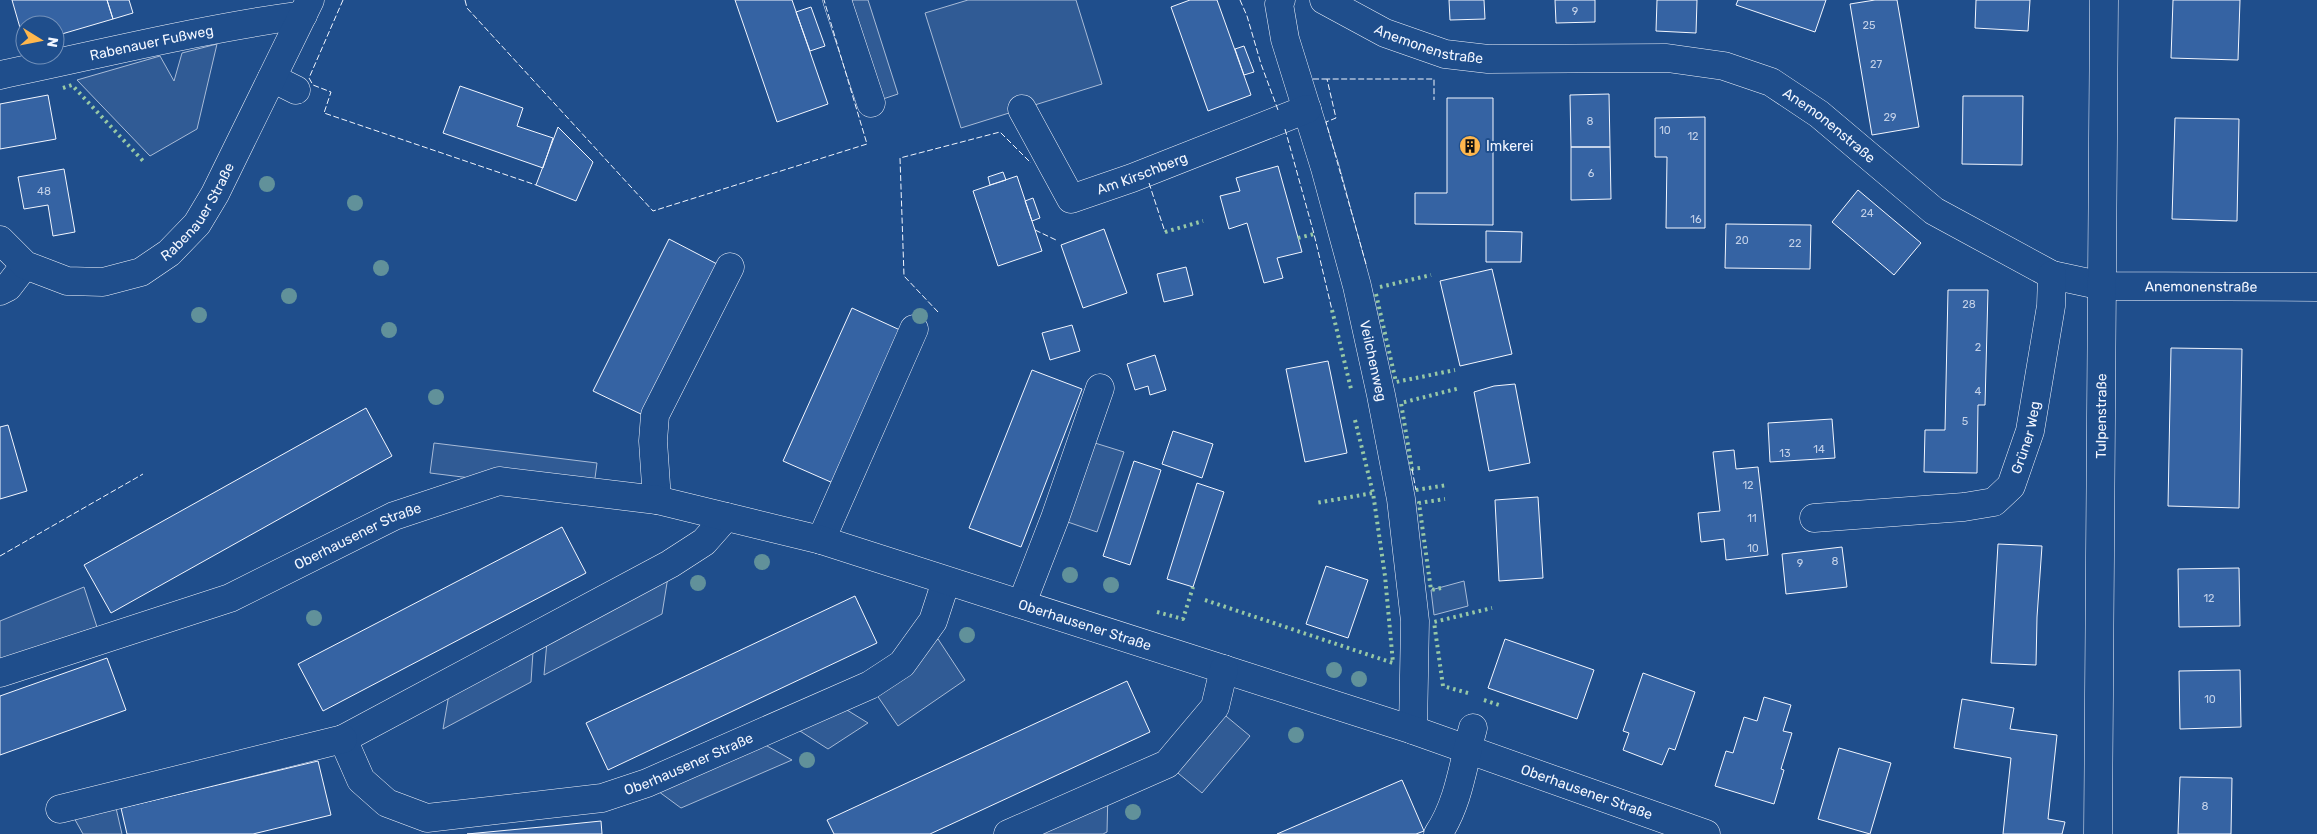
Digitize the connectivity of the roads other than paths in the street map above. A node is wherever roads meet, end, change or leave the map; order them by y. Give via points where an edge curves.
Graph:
1 (837, 0) edge
2 (1281, 0) edge
3 (1324, 0) edge
4 (2104, 0) edge
5 (306, 8) edge
6 (0, 75) edge
7 (272, 78) junction
8 (296, 90) dead end
9 (870, 103) dead end
10 (1022, 109) dead end
11 (1307, 109) junction
12 (0, 240) edge
13 (24, 265) junction
14 (730, 267) dead end
15 (2052, 275) junction
16 (2104, 286) junction
17 (2317, 287) edge
18 (0, 292) edge
19 (914, 329) dead end
20 (1100, 388) dead end
21 (656, 500) junction
22 (726, 517) junction
23 (1814, 518) dead end
24 (821, 540) junction
25 (946, 581) junction
26 (1022, 603) junction
27 (1224, 670) junction
28 (0, 673) edge
29 (1413, 730) junction
30 (342, 739) junction
31 (1471, 739) junction
32 (60, 809) dead end
33 (1008, 834) edge
34 (1438, 834) edge
35 (1706, 834) edge
36 (2098, 834) edge

1 - 9 street
2 - 11 street, Veilchenweg via 1284,39
3 - 15 street, Anemonenstraße via 1385,32 1445,54 1488,59 1667,58 1724,66 1771,82 1819,114 1934,211
4 - 16 street, Tulpenstraße
5 - 6 street, Rabenauer Fußweg
5 - 7 street, Rabenauer Straße
7 - 8 street
7 - 13 street, Rabenauer Straße via 203,214 169,253 141,272 103,282 67,281
10 - 11 street, Am Kirschberg via 1071,198 1132,178
11 - 29 street, Veilchenweg via 1356,286 1401,499 1415,620
12 - 13 street, Rabenauer Straße
13 - 18 street via 8,287
14 - 21 street via 656,415 653,441
15 - 16 street, Anemonenstraße
15 - 23 street, Grüner Weg via 2051,306 2030,431 2011,486 1994,502 1964,507
16 - 17 street, Anemonenstraße
16 - 36 street, Tulpenstraße
19 - 24 street
20 - 26 street via 1056,518
21 - 22 street, Oberhausener Straße
21 - 28 street, Oberhausener Straße via 499,481 394,516 230,598
22 - 24 street, Oberhausener Straße
22 - 30 street via 704,542 670,564
24 - 25 street, Oberhausener Straße
25 - 26 street, Oberhausener Straße
25 - 30 street, Oberhausener Straße via 933,621 902,664 870,685 647,783 602,798 428,818 387,803 361,780
26 - 27 street, Oberhausener Straße
27 - 29 street, Oberhausener Straße
27 - 33 street via 1215,707 1167,764
29 - 31 street, Oberhausener Straße
30 - 32 street
31 - 34 street via 1458,790
31 - 35 street, Oberhausener Straße

